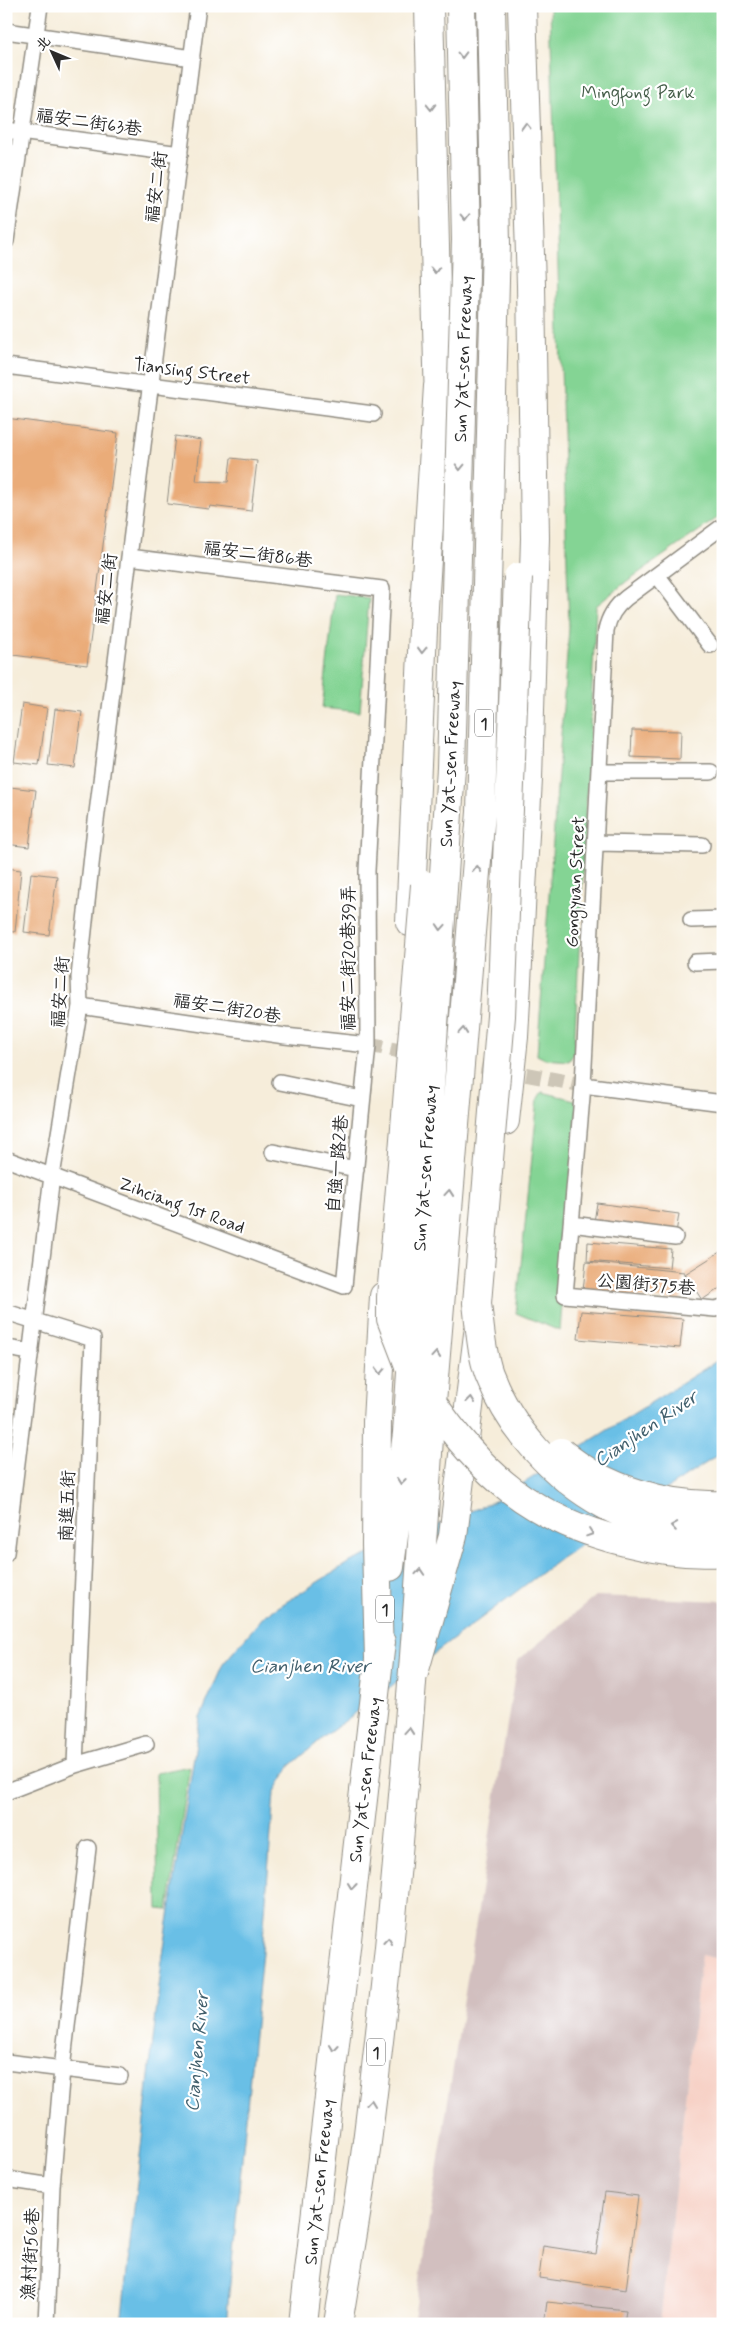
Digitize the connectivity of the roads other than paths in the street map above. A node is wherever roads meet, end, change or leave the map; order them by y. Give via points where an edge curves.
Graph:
1 (40, 6) edge
2 (198, 6) edge
3 (429, 6) edge
4 (461, 6) edge
5 (491, 6) edge
6 (522, 6) edge
7 (6, 31) edge
8 (36, 35) junction
9 (192, 58) junction
10 (6, 130) edge
11 (23, 132) junction
12 (180, 154) junction
13 (528, 175) junction
14 (6, 241) edge
15 (6, 366) edge
16 (151, 385) junction
17 (438, 386) junction
18 (373, 414) dead end
19 (723, 526) edge
20 (129, 557) junction
21 (657, 575) junction
22 (382, 589) joint
23 (710, 646) dead end
24 (599, 772) junction
25 (711, 772) dead end
26 (596, 843) junction
27 (702, 845) dead end
28 (723, 919) edge
29 (691, 920) dead end
30 (723, 961) edge
31 (694, 962) dead end
32 (80, 1006) junction
33 (368, 1045) junction
34 (280, 1082) dead end
35 (583, 1085) junction
36 (362, 1099) junction
37 (723, 1103) edge
38 (273, 1152) dead end
39 (6, 1159) edge
40 (356, 1170) junction
41 (52, 1176) junction
42 (571, 1224) junction
43 (675, 1237) dead end
44 (344, 1286) joint
45 (478, 1290) junction
46 (565, 1295) joint
47 (723, 1307) edge
48 (6, 1312) edge
49 (391, 1319) junction
50 (35, 1320) junction
51 (6, 1348) edge
52 (31, 1352) junction
53 (723, 1505) edge
54 (723, 1529) edge
55 (723, 1552) edge
56 (6, 1553) edge
57 (723, 1570) edge
58 (379, 1659) junction
59 (414, 1673) junction
60 (146, 1744) dead end
61 (75, 1765) junction
62 (6, 1792) edge
63 (88, 1848) dead end
64 (6, 2062) edge
65 (62, 2069) junction
66 (120, 2076) dead end
67 (368, 2135) junction
68 (322, 2154) junction
69 (6, 2179) edge
70 (52, 2186) junction
71 (46, 2324) edge
72 (287, 2324) edge
73 (303, 2324) edge
74 (338, 2324) edge
75 (351, 2324) edge

1 - 8 street
2 - 9 street, 福安二街
3 -> 17 highway
4 -> 58 highway, Sun Yat-sen Freeway / 1, bridge via 466,240 451,768 407,1433
59 -> 5 highway, Sun Yat-sen Freeway / 1, bridge via 430,1428 482,812 496,243
13 -> 6 highway
7 - 8 street
8 - 9 street
8 - 11 street
9 - 12 street, 福安二街
10 - 11 street, 福安二街63巷
11 - 12 street, 福安二街63巷
11 - 14 street
12 - 16 street, 福安二街
13 - 45 highway, bridge via 516,303 518,577 501,1016
59 -> 13 highway via 453,1536 459,1500 514,1037 526,819 535,538
15 - 16 street, Tiansing Street
16 - 18 street, Tiansing Street
16 - 20 street, 福安二街
17 - 49 highway, bridge via 442,462 440,677
17 -> 58 highway via 424,607 404,1066 385,1272 377,1421
19 - 21 street, Gongyuan Street
20 - 22 street, 福安二街86巷
20 - 32 street, 福安二街 via 82,949
21 - 23 street
21 - 24 street, Gongyuan Street via 616,606 608,619
22 - 33 street, 福安二街20巷39弄 via 367,870
24 - 25 street
24 - 26 street, Gongyuan Street
26 - 27 street
26 - 35 street, Gongyuan Street
28 - 29 street
30 - 31 street
32 - 33 street, 福安二街20巷
32 - 41 street, 福安二街
33 - 36 street, 自強一路2巷
34 - 36 street
35 - 37 street
35 - 42 street, Gongyuan Street
36 - 40 street, 自強一路2巷
38 - 40 street
39 - 41 street, Zihciang 1st Road
40 - 44 street, 自強一路2巷
41 - 44 street, Zihciang 1st Road
41 - 50 street, 福安二街
42 - 43 street
42 - 46 street, Gongyuan Street
45 - 53 highway, bridge via 488,1336 504,1378 534,1425 556,1448 592,1473 632,1491 678,1502
54 -> 45 highway, bridge via 668,1525 616,1510 585,1492 541,1456 502,1403 489,1373 482,1346
46 - 47 street, 公園街375巷 via 715,1309
48 - 50 street, 南進五街
49 -> 55 highway, bridge via 415,1377 446,1423 471,1455 516,1495 555,1518 593,1534 652,1549
49 - 57 highway, bridge via 395,1350 421,1413 492,1496 535,1526 578,1548 670,1571
50 - 52 street, 福安二街
50 - 61 street, 南進五街 via 93,1339
51 - 52 street
52 - 56 street, 福安二街
58 -> 68 highway, Sun Yat-sen Freeway / 1
67 -> 59 highway, Sun Yat-sen Freeway / 1
60 - 61 street
61 - 62 street
63 - 65 street, 漁村街56巷
64 - 65 street
65 - 66 street
65 - 70 street, 漁村街56巷
67 - 74 highway, Sun Yat-sen Freeway / 1
67 - 75 highway
68 - 72 highway
68 - 73 highway, Sun Yat-sen Freeway / 1
69 - 70 street, 漁村街56巷
70 - 71 street, 漁村街56巷

